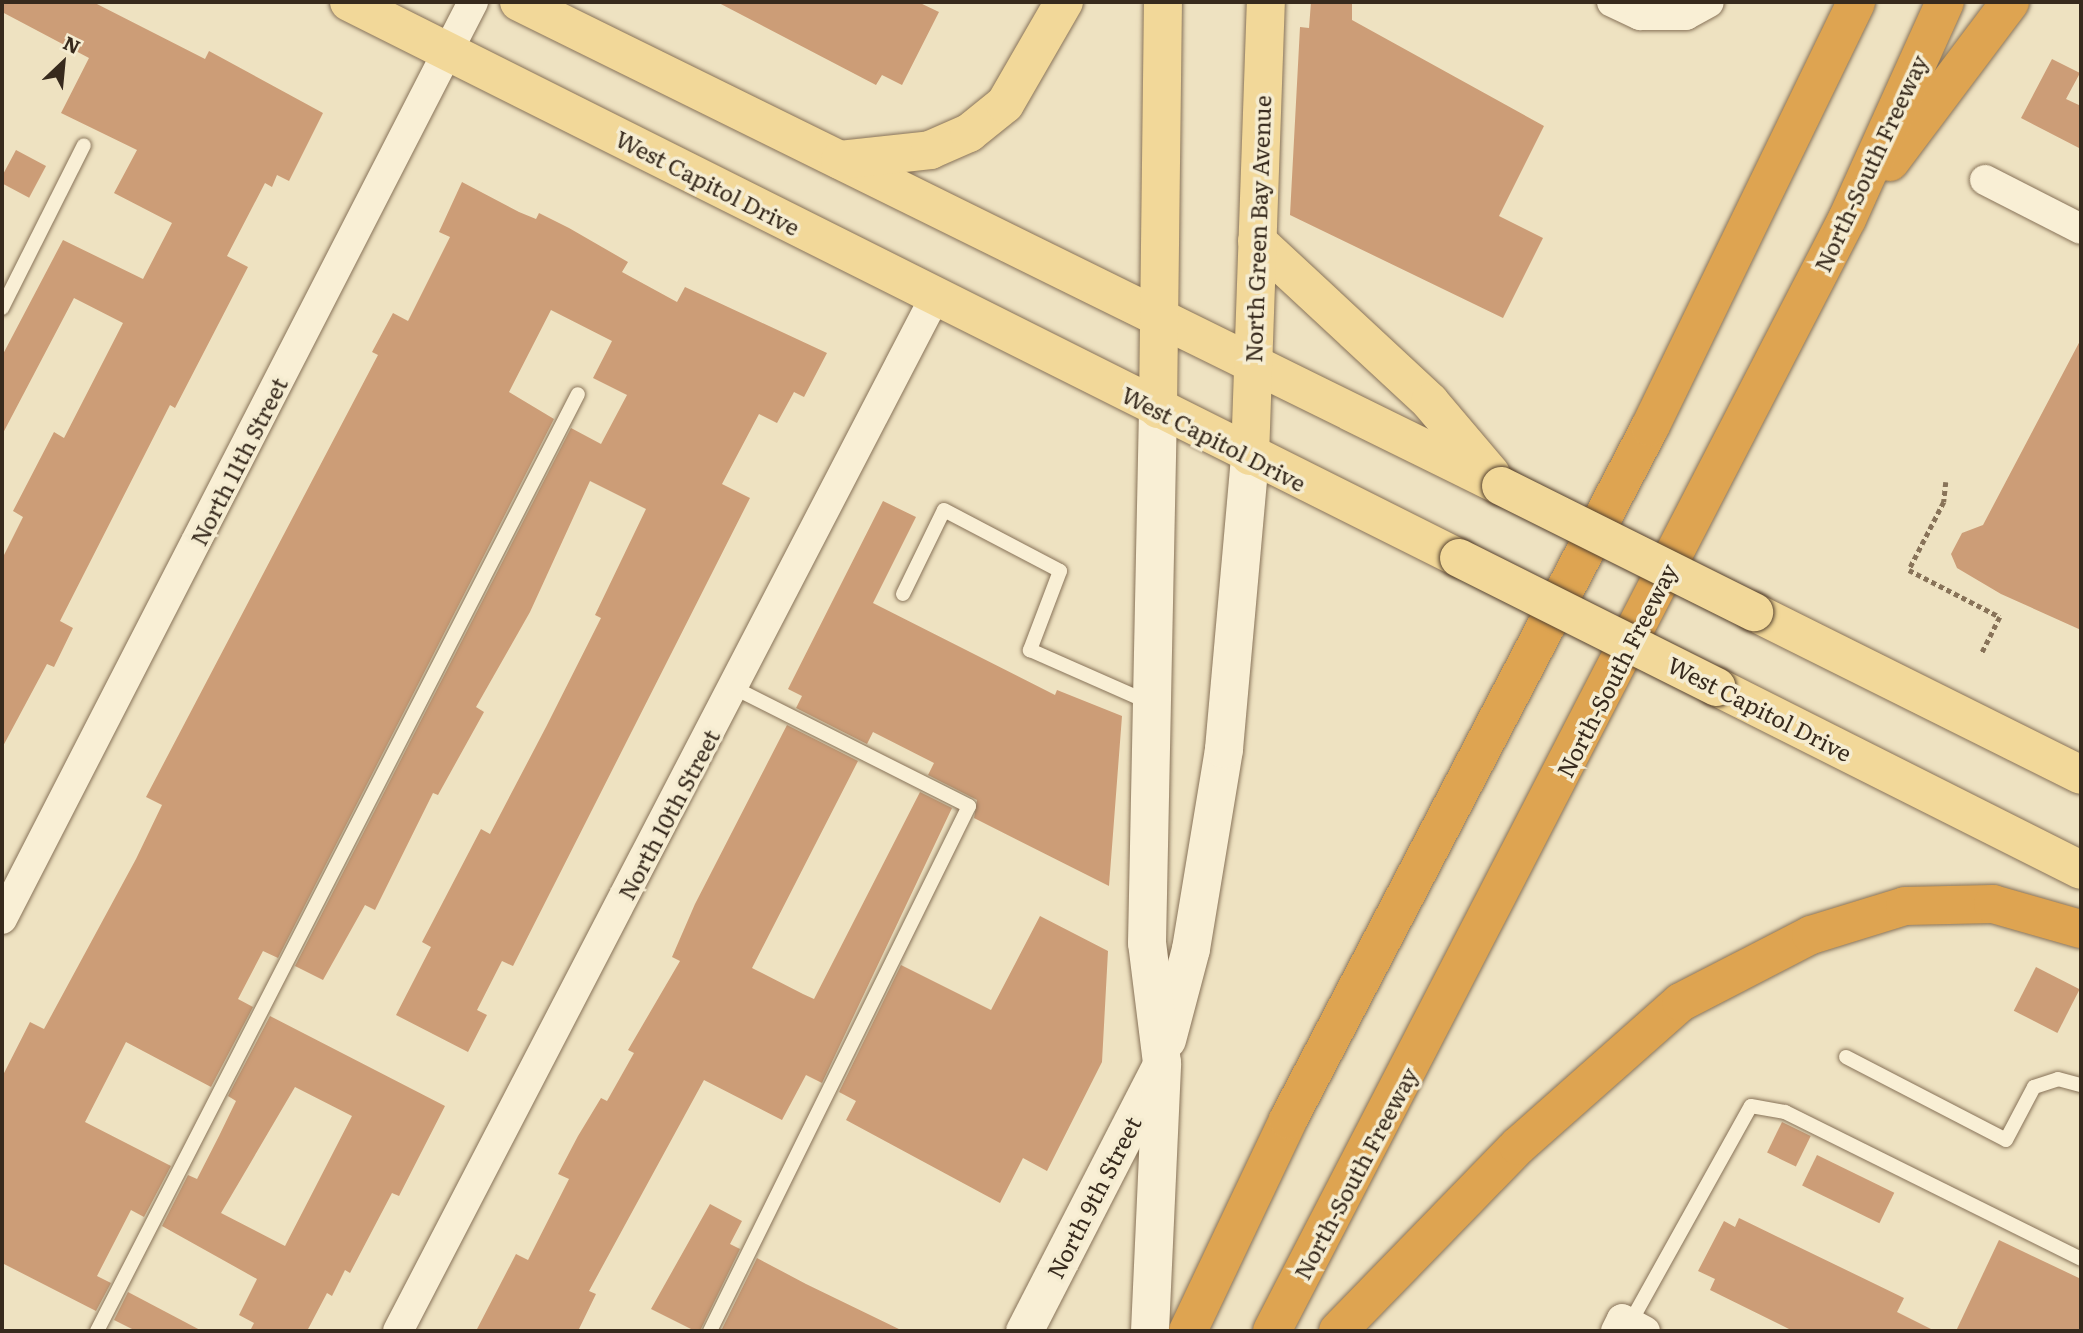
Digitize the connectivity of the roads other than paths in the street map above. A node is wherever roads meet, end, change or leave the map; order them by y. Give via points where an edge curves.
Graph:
1 (349, 2) edge
2 (473, 2) edge
3 (519, 2) edge
4 (1064, 2) edge
5 (1163, 2) edge
6 (1266, 2) edge
7 (1612, 2) edge
8 (1856, 2) edge
9 (1945, 2) edge
10 (2010, 2) edge
11 (1698, 9) edge
12 (448, 52) junction
13 (84, 145) dead end
14 (840, 160) junction
15 (1985, 180) dead end
16 (1847, 219) junction
17 (2081, 229) edge
18 (1257, 241) junction
19 (936, 295) junction
20 (2, 308) edge
21 (1162, 319) junction
22 (1251, 363) junction
23 (578, 394) dead end
24 (1158, 410) junction
25 (1250, 456) junction
26 (1501, 486) junction
27 (903, 594) dead end
28 (734, 688) junction
29 (1155, 706) junction
30 (2081, 775) edge
31 (2081, 870) edge
32 (2, 919) edge
33 (2081, 929) edge
34 (1846, 1057) dead end
35 (1162, 1063) junction
36 (2081, 1085) edge
37 (1288, 1120) junction
38 (2081, 1259) edge
39 (1630, 1329) edge
40 (97, 1331) edge
41 (398, 1331) edge
42 (710, 1331) edge
43 (1024, 1331) edge
44 (1150, 1331) edge
45 (1171, 1331) edge
46 (1188, 1331) edge
47 (1272, 1331) edge
48 (1338, 1331) edge

1 - 12 main road, West Capitol Drive
2 - 12 street, North 11th Street
3 - 14 main road
4 - 14 main road via 1005,104 969,133 930,150
5 - 21 main road
6 - 18 main road, North Green Bay Avenue
7 - 11 street via 1640,15
8 - 37 highway via 1650,426
9 - 16 highway, North-South Freeway
10 - 16 highway
12 - 19 main road, West Capitol Drive
12 - 32 street, North 11th Street
13 - 20 lane
14 - 21 main road
15 - 17 street
16 - 47 highway, North-South Freeway
18 - 22 main road, North Green Bay Avenue
18 - 26 main road via 1430,401
19 - 24 main road, West Capitol Drive
19 - 28 street, North 10th Street
21 - 22 main road
21 - 24 main road
22 - 25 main road, North Green Bay Avenue
22 - 26 main road
23 - 40 lane
24 - 25 main road, West Capitol Drive
24 - 29 main road
25 - 31 main road, West Capitol Drive, bridge
25 - 35 main road via 1224,749 1191,949
26 - 30 main road, bridge
27 - 29 lane via 944,510 1060,571 1030,650
28 - 41 street, North 10th Street
28 - 42 lane via 969,806
29 - 35 main road via 1147,943
33 - 48 highway via 1993,904 1906,906 1811,935 1681,1002 1518,1146
34 - 36 lane via 2006,1140 2034,1087 2058,1079
35 - 43 street, North 9th Street
35 - 44 main road
37 - 45 highway
37 - 46 highway
38 - 39 lane via 1785,1112 1751,1106

